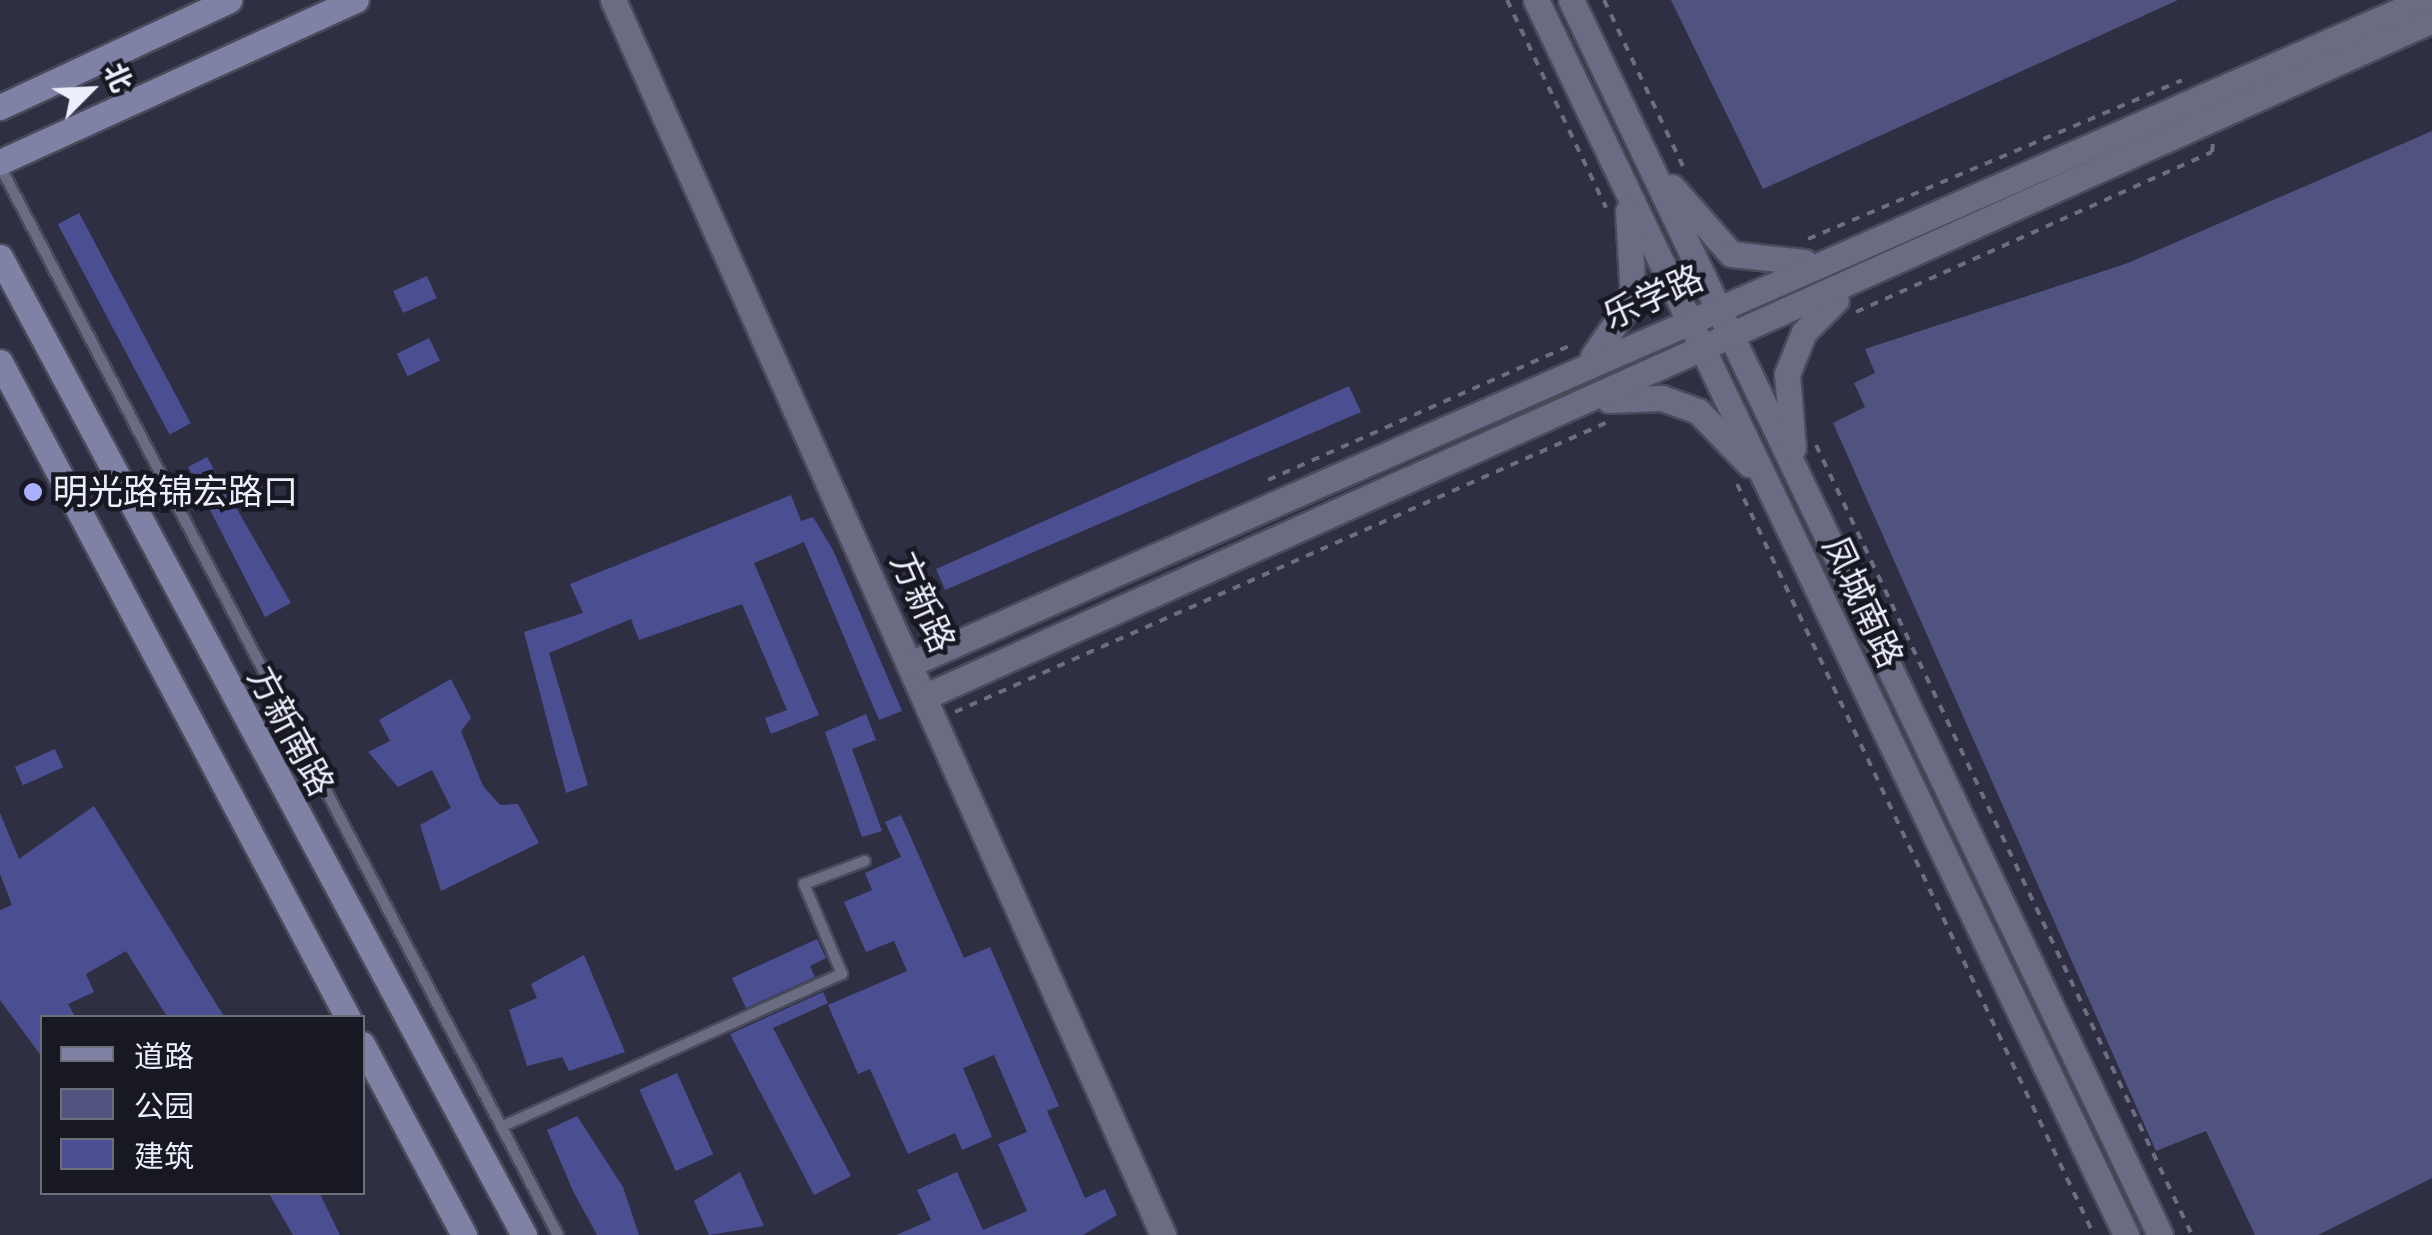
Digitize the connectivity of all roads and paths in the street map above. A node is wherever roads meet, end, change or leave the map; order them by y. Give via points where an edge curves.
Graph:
1 (229, 0) edge
2 (356, 0) edge
3 (613, 0) edge
4 (1507, 0) edge
5 (1536, 0) edge
6 (1571, 0) edge
7 (1604, 0) edge
8 (2424, 0) edge
9 (2432, 20) edge
10 (2204, 93) junction
11 (0, 107) edge
12 (2216, 123) junction
13 (1643, 151) junction
14 (1615, 163) junction
15 (0, 164) edge
16 (1689, 180) dead end
17 (1614, 225) dead end
18 (1793, 245) dead end
19 (1844, 251) junction
20 (0, 257) edge
21 (1857, 282) junction
22 (1718, 307) junction
23 (1842, 318) dead end
24 (1690, 320) junction
25 (1732, 338) junction
26 (1584, 339) dead end
27 (1704, 350) junction
28 (0, 362) edge
29 (1572, 371) junction
30 (1585, 404) junction
31 (1624, 416) dead end
32 (1807, 427) dead end
33 (1733, 475) dead end
34 (1799, 478) junction
35 (1258, 486) dead end
36 (1772, 490) junction
37 (912, 663) junction
38 (926, 696) junction
39 (937, 720) junction
40 (865, 861) dead end
41 (346, 1015) edge
42 (365, 1050) edge
43 (500, 1126) junction
44 (464, 1235) edge
45 (524, 1235) edge
46 (558, 1235) edge
47 (1163, 1235) edge
48 (2094, 1235) edge
49 (2126, 1235) edge
50 (2160, 1235) edge
51 (2192, 1235) edge

1 - 11 main road
2 - 15 main road
3 - 37 street, 方新路
4 - 17 path
5 - 14 street, 凤城南路
6 - 13 street, 凤城南路
7 - 16 path
8 - 10 street, 乐学路
9 - 12 street, 乐学路
10 - 18 path via 2175,76
10 - 19 street, 乐学路
12 - 21 street, 乐学路
12 - 23 path via 2212,152
13 - 19 street via 1731,254 1793,264
13 - 22 street, 凤城南路
14 - 24 street, 凤城南路
14 - 29 street via 1636,257 1633,298 1611,340
15 - 43 lane
19 - 22 street, 乐学路
20 - 45 main road, 方新南路
21 - 25 street, 乐学路
21 - 34 street via 1794,350 1786,396
22 - 24 street, 乐学路
22 - 25 street, 凤城南路
24 - 27 street, 凤城南路
24 - 29 street, 乐学路
25 - 27 street, 乐学路
25 - 34 street, 凤城南路
26 - 35 path
27 - 30 street, 乐学路
27 - 36 street, 凤城南路
28 - 41 main road
29 - 37 street, 乐学路
30 - 36 street via 1662,398 1698,411
30 - 38 street, 乐学路
31 - 39 path
32 - 51 path
33 - 48 path
34 - 50 street, 凤城南路
36 - 49 street, 凤城南路
37 - 38 street, 方新路
38 - 39 street, 方新路
39 - 47 street, 方新路
40 - 43 lane via 804,884 842,974
42 - 44 main road
43 - 46 lane

